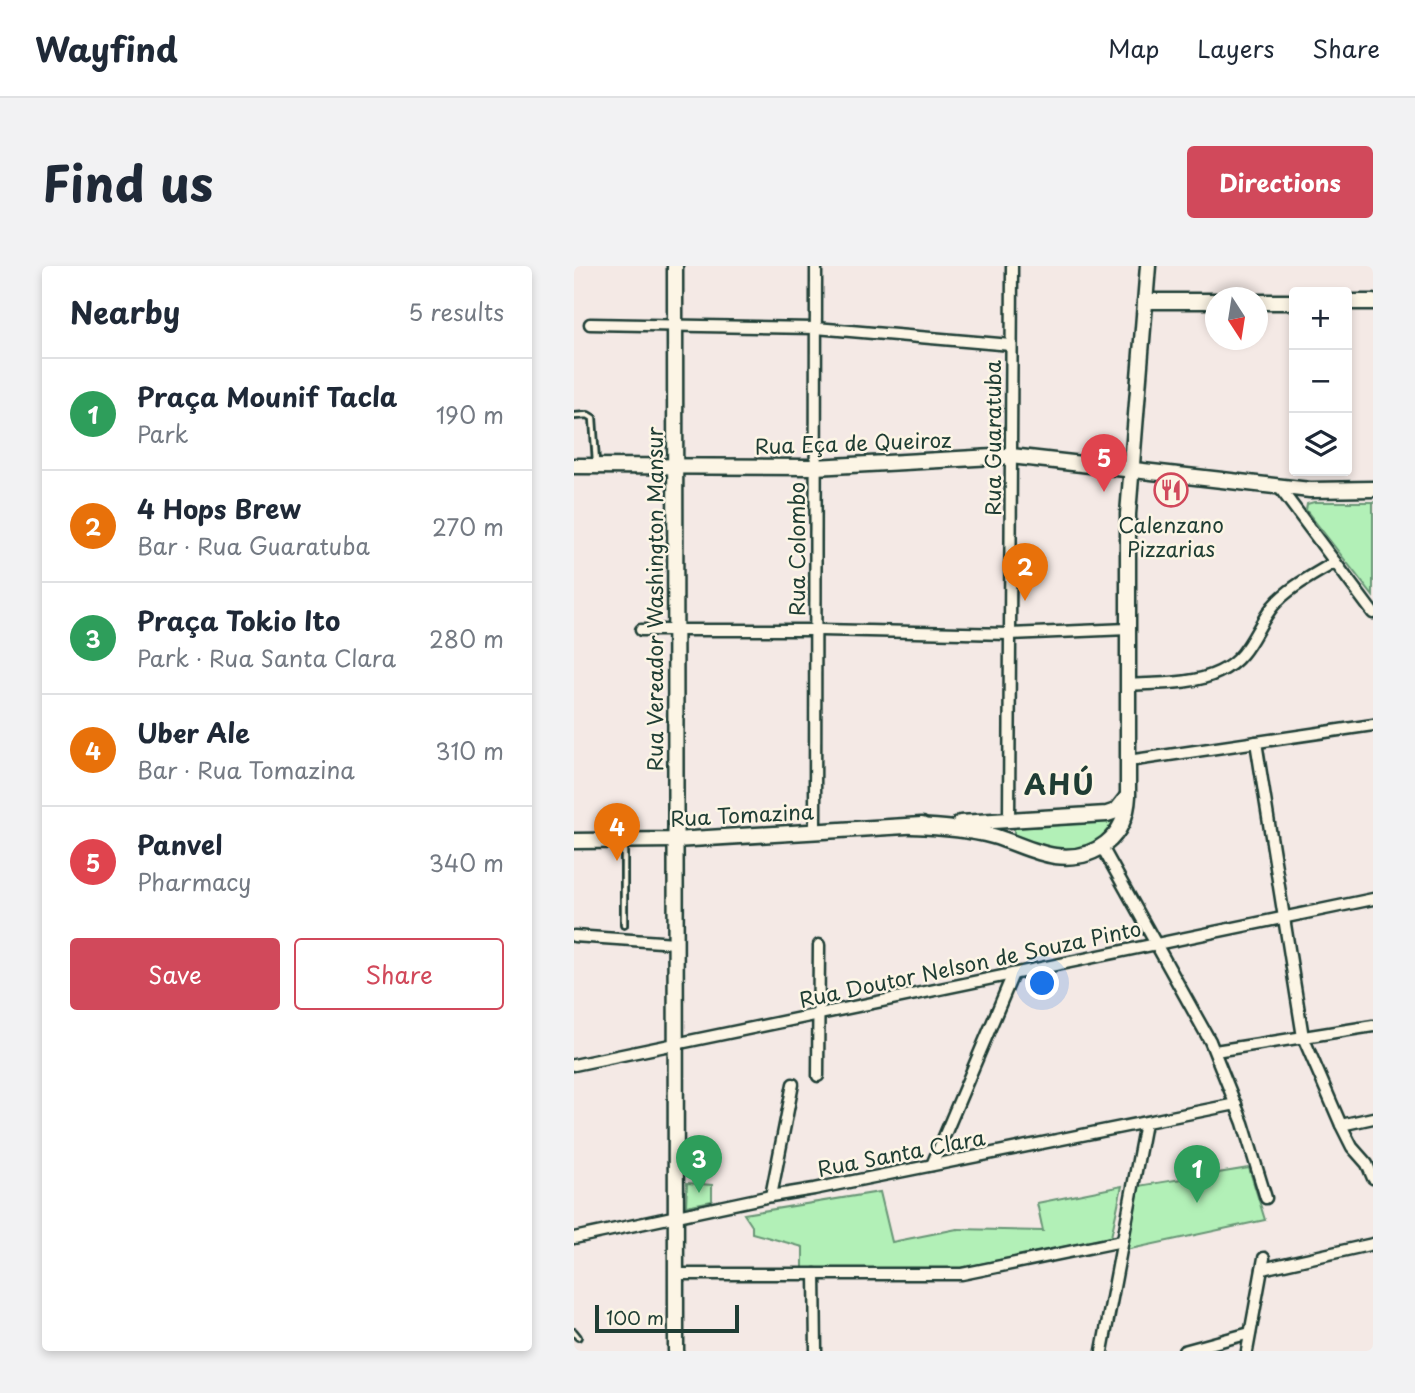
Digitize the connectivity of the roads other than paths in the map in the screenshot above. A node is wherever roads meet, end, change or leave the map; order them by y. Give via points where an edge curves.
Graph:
1 (675, 266) edge
2 (816, 266) edge
3 (1012, 266) edge
4 (1148, 266) edge
5 (1145, 301) junction
6 (1205, 301) edge
7 (1268, 302) edge
8 (1289, 302) edge
9 (1352, 302) edge
10 (1373, 302) edge
11 (590, 324) dead end
12 (675, 326) junction
13 (816, 328) junction
14 (1012, 345) junction
15 (574, 416) edge
16 (1011, 456) junction
17 (574, 466) edge
18 (675, 466) junction
19 (596, 467) junction
20 (815, 467) junction
21 (1133, 469) junction
22 (1279, 487) junction
23 (1373, 489) edge
24 (1335, 562) junction
25 (1373, 613) edge
26 (1128, 629) junction
27 (641, 630) dead end
28 (675, 630) junction
29 (815, 630) junction
30 (1010, 634) junction
31 (1128, 685) junction
32 (1373, 724) edge
33 (1256, 742) junction
34 (1128, 761) junction
35 (1128, 796) junction
36 (1009, 820) junction
37 (912, 826) junction
38 (815, 832) junction
39 (624, 840) junction
40 (675, 840) junction
41 (574, 841) edge
42 (1014, 842) junction
43 (1102, 847) junction
44 (1373, 899) edge
45 (1284, 918) junction
46 (624, 925) dead end
47 (574, 936) edge
48 (676, 943) junction
49 (1156, 944) junction
50 (819, 945) dead end
51 (1013, 974) junction
52 (818, 1014) junction
53 (1373, 1026) edge
54 (1303, 1037) junction
55 (676, 1044) junction
56 (1215, 1051) junction
57 (574, 1065) edge
58 (818, 1076) dead end
59 (793, 1084) dead end
60 (1236, 1104) junction
61 (1373, 1118) edge
62 (1144, 1123) junction
63 (1341, 1125) junction
64 (932, 1166) junction
65 (1373, 1178) edge
66 (771, 1196) junction
67 (1266, 1198) dead end
68 (676, 1216) junction
69 (574, 1238) edge
70 (1122, 1241) junction
71 (1373, 1244) edge
72 (1264, 1258) dead end
73 (1262, 1269) junction
74 (676, 1274) junction
75 (816, 1274) junction
76 (1251, 1333) junction
77 (676, 1351) edge
78 (816, 1351) edge
79 (1102, 1351) edge
80 (1184, 1351) edge
81 (1247, 1351) edge

1 - 12 main road, Rua Vereador Washington Mansur
2 - 13 street, Rua Colombo
3 - 14 street, Rua Guaratuba
4 - 5 main road
5 - 6 main road
5 - 21 main road
7 - 8 main road
9 - 10 main road
11 - 12 street
12 - 13 street
12 - 18 main road, Rua Vereador Washington Mansur
13 - 14 street
13 - 20 street, Rua Colombo
14 - 16 street, Rua Guaratuba
15 - 19 lane via 593,418
16 - 20 main road, Rua Eça de Queiroz
16 - 21 main road, Rua Eça de Queiroz
16 - 30 street, Rua Guaratuba
17 - 19 main road, Rua Eça de Queiroz
18 - 19 main road, Rua Eça de Queiroz
18 - 20 main road, Rua Eça de Queiroz
18 - 28 main road, Rua Vereador Washington Mansur
20 - 29 street, Rua Colombo
21 - 22 main road, Rua Eça de Queiroz
21 - 26 main road via 1128,514
22 - 23 main road, Rua Eça de Queiroz
22 - 24 street
24 - 25 street
24 - 31 street via 1283,597 1247,650 1230,666 1204,678
26 - 30 street
26 - 31 main road
27 - 28 street
28 - 29 street
28 - 40 main road, Rua Vereador Washington Mansur
29 - 30 street
29 - 38 street, Rua Colombo
30 - 36 street, Rua Guaratuba
31 - 34 main road
32 - 33 street
33 - 34 street
33 - 45 street
34 - 35 main road
35 - 36 main road, Rua Tomazina via 1116,811 1107,814
35 - 43 main road via 1124,822
36 - 37 main road, Rua Tomazina
36 - 42 main road
37 - 38 main road, Rua Tomazina
37 - 42 main road, Rua Tomazina via 955,828
38 - 40 main road, Rua Tomazina
39 - 40 main road, Rua Tomazina
39 - 41 main road, Rua Tomazina
39 - 46 lane
40 - 48 main road, Rua Vereador Washington Mansur
42 - 43 main road, Rua Tomazina via 1066,857
43 - 49 street
44 - 45 street, Rua Doutor Nelson de Souza Pinto
45 - 49 street, Rua Doutor Nelson de Souza Pinto
45 - 54 street
47 - 48 street
48 - 55 main road, Rua Vereador Washington Mansur
49 - 51 street, Rua Doutor Nelson de Souza Pinto
49 - 56 street
50 - 52 street
51 - 52 street, Rua Doutor Nelson de Souza Pinto
51 - 64 street
52 - 55 street, Rua Doutor Nelson de Souza Pinto
52 - 58 street
53 - 54 street
54 - 56 street
54 - 63 street
55 - 57 street, Rua Doutor Nelson de Souza Pinto
55 - 68 main road, Rua Vereador Washington Mansur
56 - 60 street
59 - 66 street
60 - 62 street, Rua Santa Clara
60 - 67 street
61 - 63 street
62 - 64 street, Rua Santa Clara
62 - 70 street
63 - 65 street
64 - 66 street, Rua Santa Clara
66 - 68 street, Rua Santa Clara
68 - 69 street, Rua Santa Clara
68 - 74 main road, Rua Vereador Washington Mansur
70 - 75 street via 962,1274
70 - 79 street
71 - 73 street
72 - 73 street
73 - 76 street
74 - 75 street
74 - 77 main road, Rua Vereador Washington Mansur
75 - 78 street
76 - 80 street
76 - 81 street

